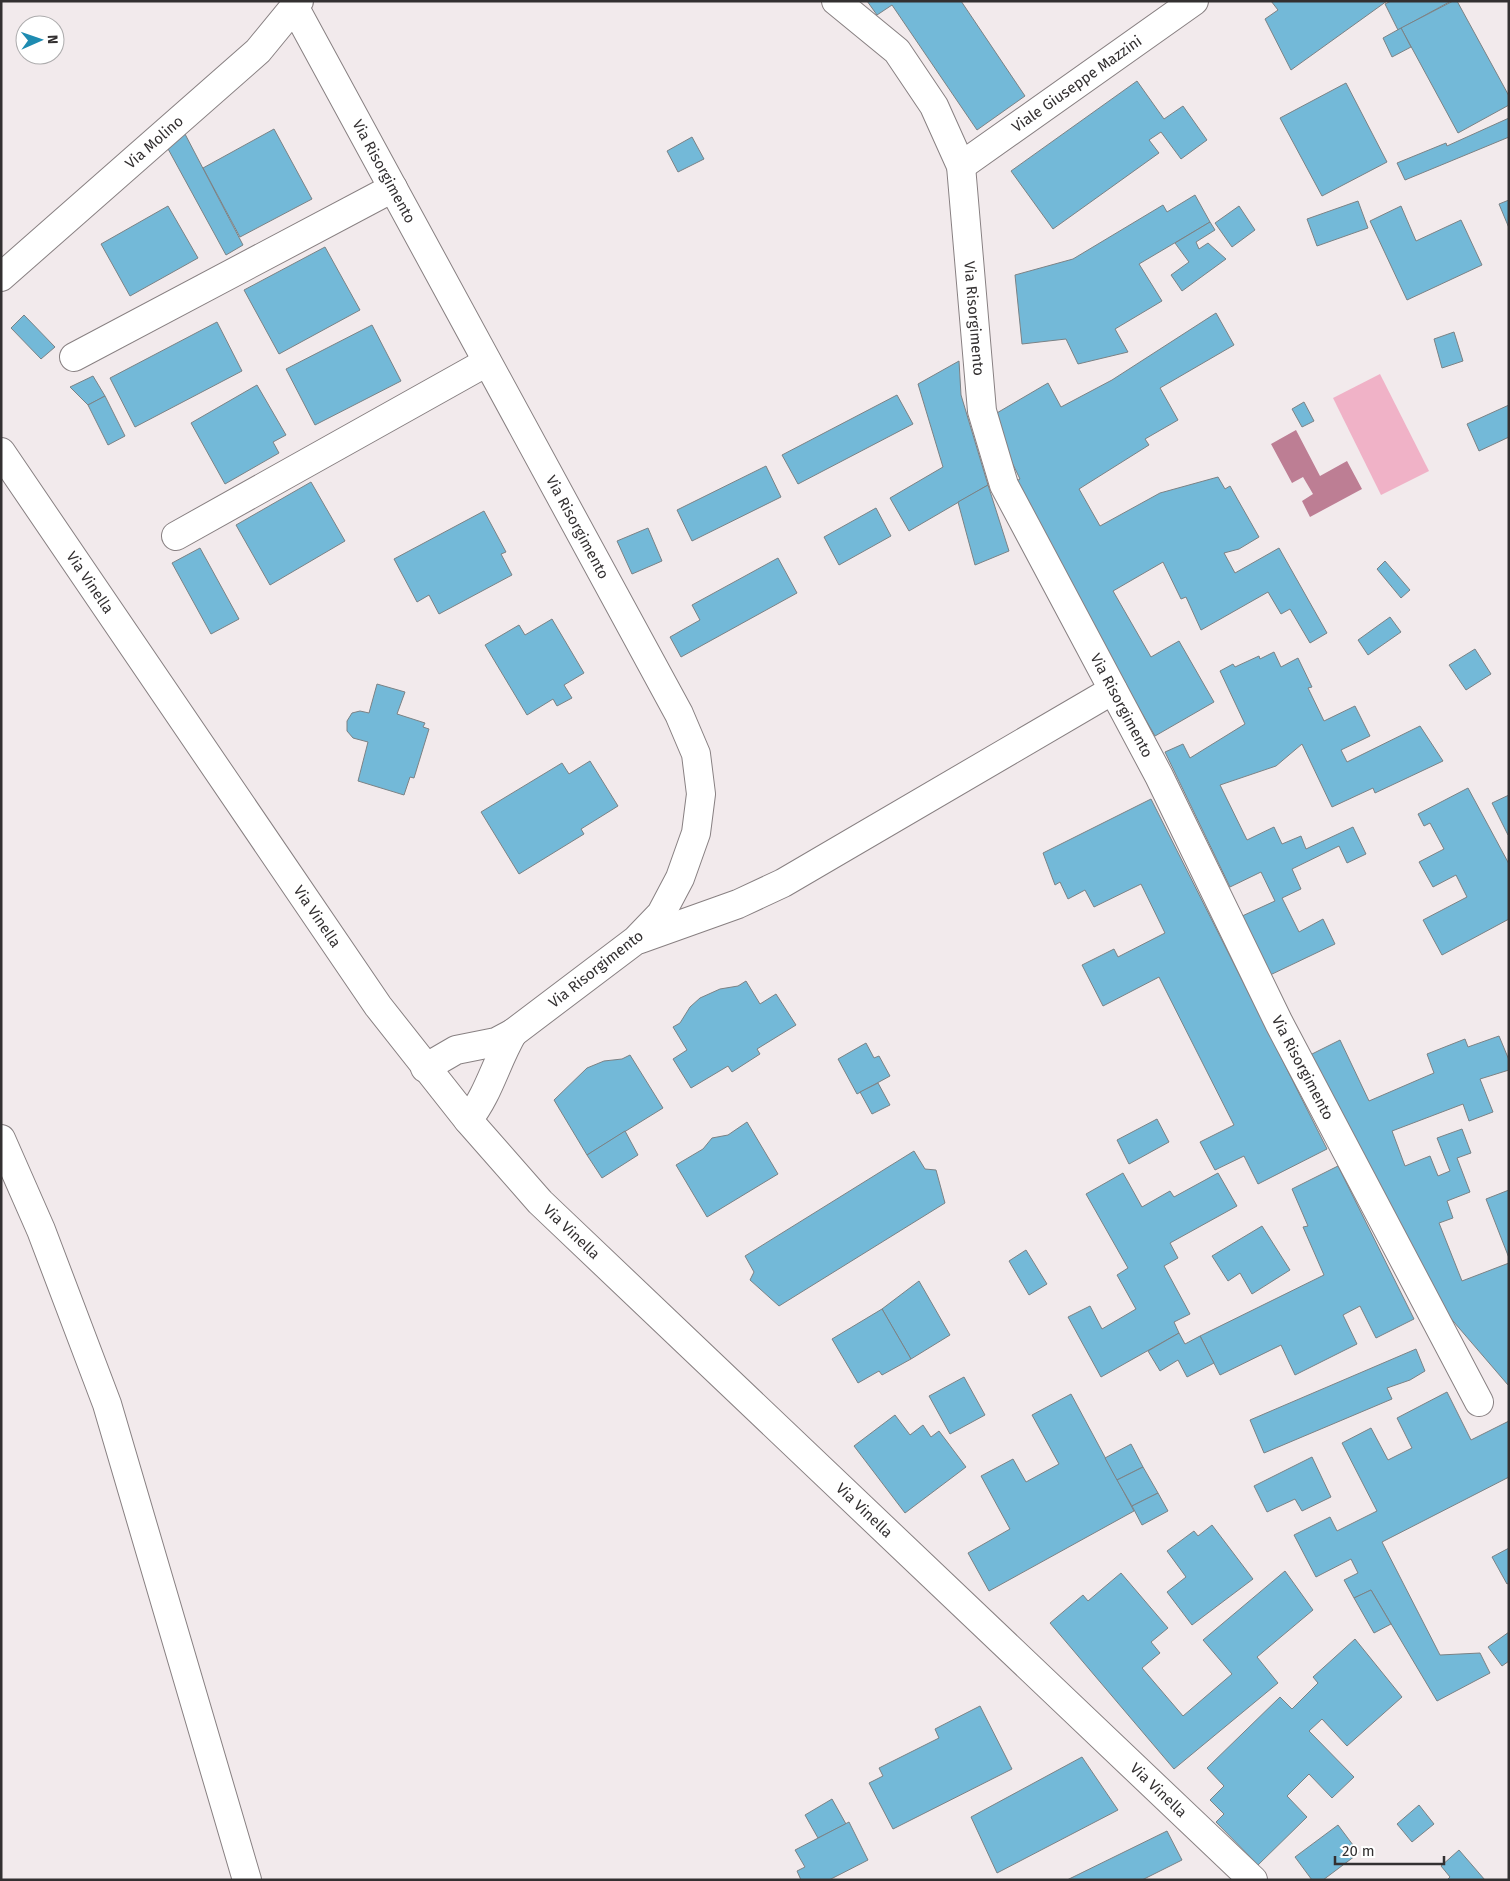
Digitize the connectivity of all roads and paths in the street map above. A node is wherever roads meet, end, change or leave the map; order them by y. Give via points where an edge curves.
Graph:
1 (836, 1) edge
2 (1194, 1) edge
3 (304, 3) edge
4 (961, 166) junction
5 (393, 188) junction
6 (1, 277) edge
7 (74, 357) dead end
8 (487, 362) junction
9 (6, 463) edge
10 (176, 536) dead end
11 (1113, 690) junction
12 (636, 940) junction
13 (513, 1033) junction
14 (425, 1068) junction
15 (468, 1120) junction
16 (1, 1139) edge
17 (1478, 1402) dead end
18 (247, 1880) edge
19 (1254, 1880) edge

1 - 4 street, Via Risorgimento via 897,51 934,106
2 - 4 street, Viale Giuseppe Mazzini
3 - 5 street, Via Risorgimento
3 - 6 street, Via Molino via 258,51
4 - 11 street, Via Risorgimento via 985,425 1004,485
5 - 7 street
5 - 8 street, Via Risorgimento
8 - 10 street
8 - 12 street, Via Risorgimento via 679,714 696,754 701,794 696,833 680,878 661,914
9 - 14 street, Via Vinella via 378,1006
11 - 12 street via 783,883 738,904
11 - 17 street, Via Risorgimento via 1159,776 1279,1023
12 - 13 street, Via Risorgimento
13 - 14 street via 496,1042 456,1050
13 - 15 street via 486,1093
14 - 15 street, Via Vinella
15 - 19 street, Via Vinella via 540,1202
16 - 18 street via 42,1230 107,1404

